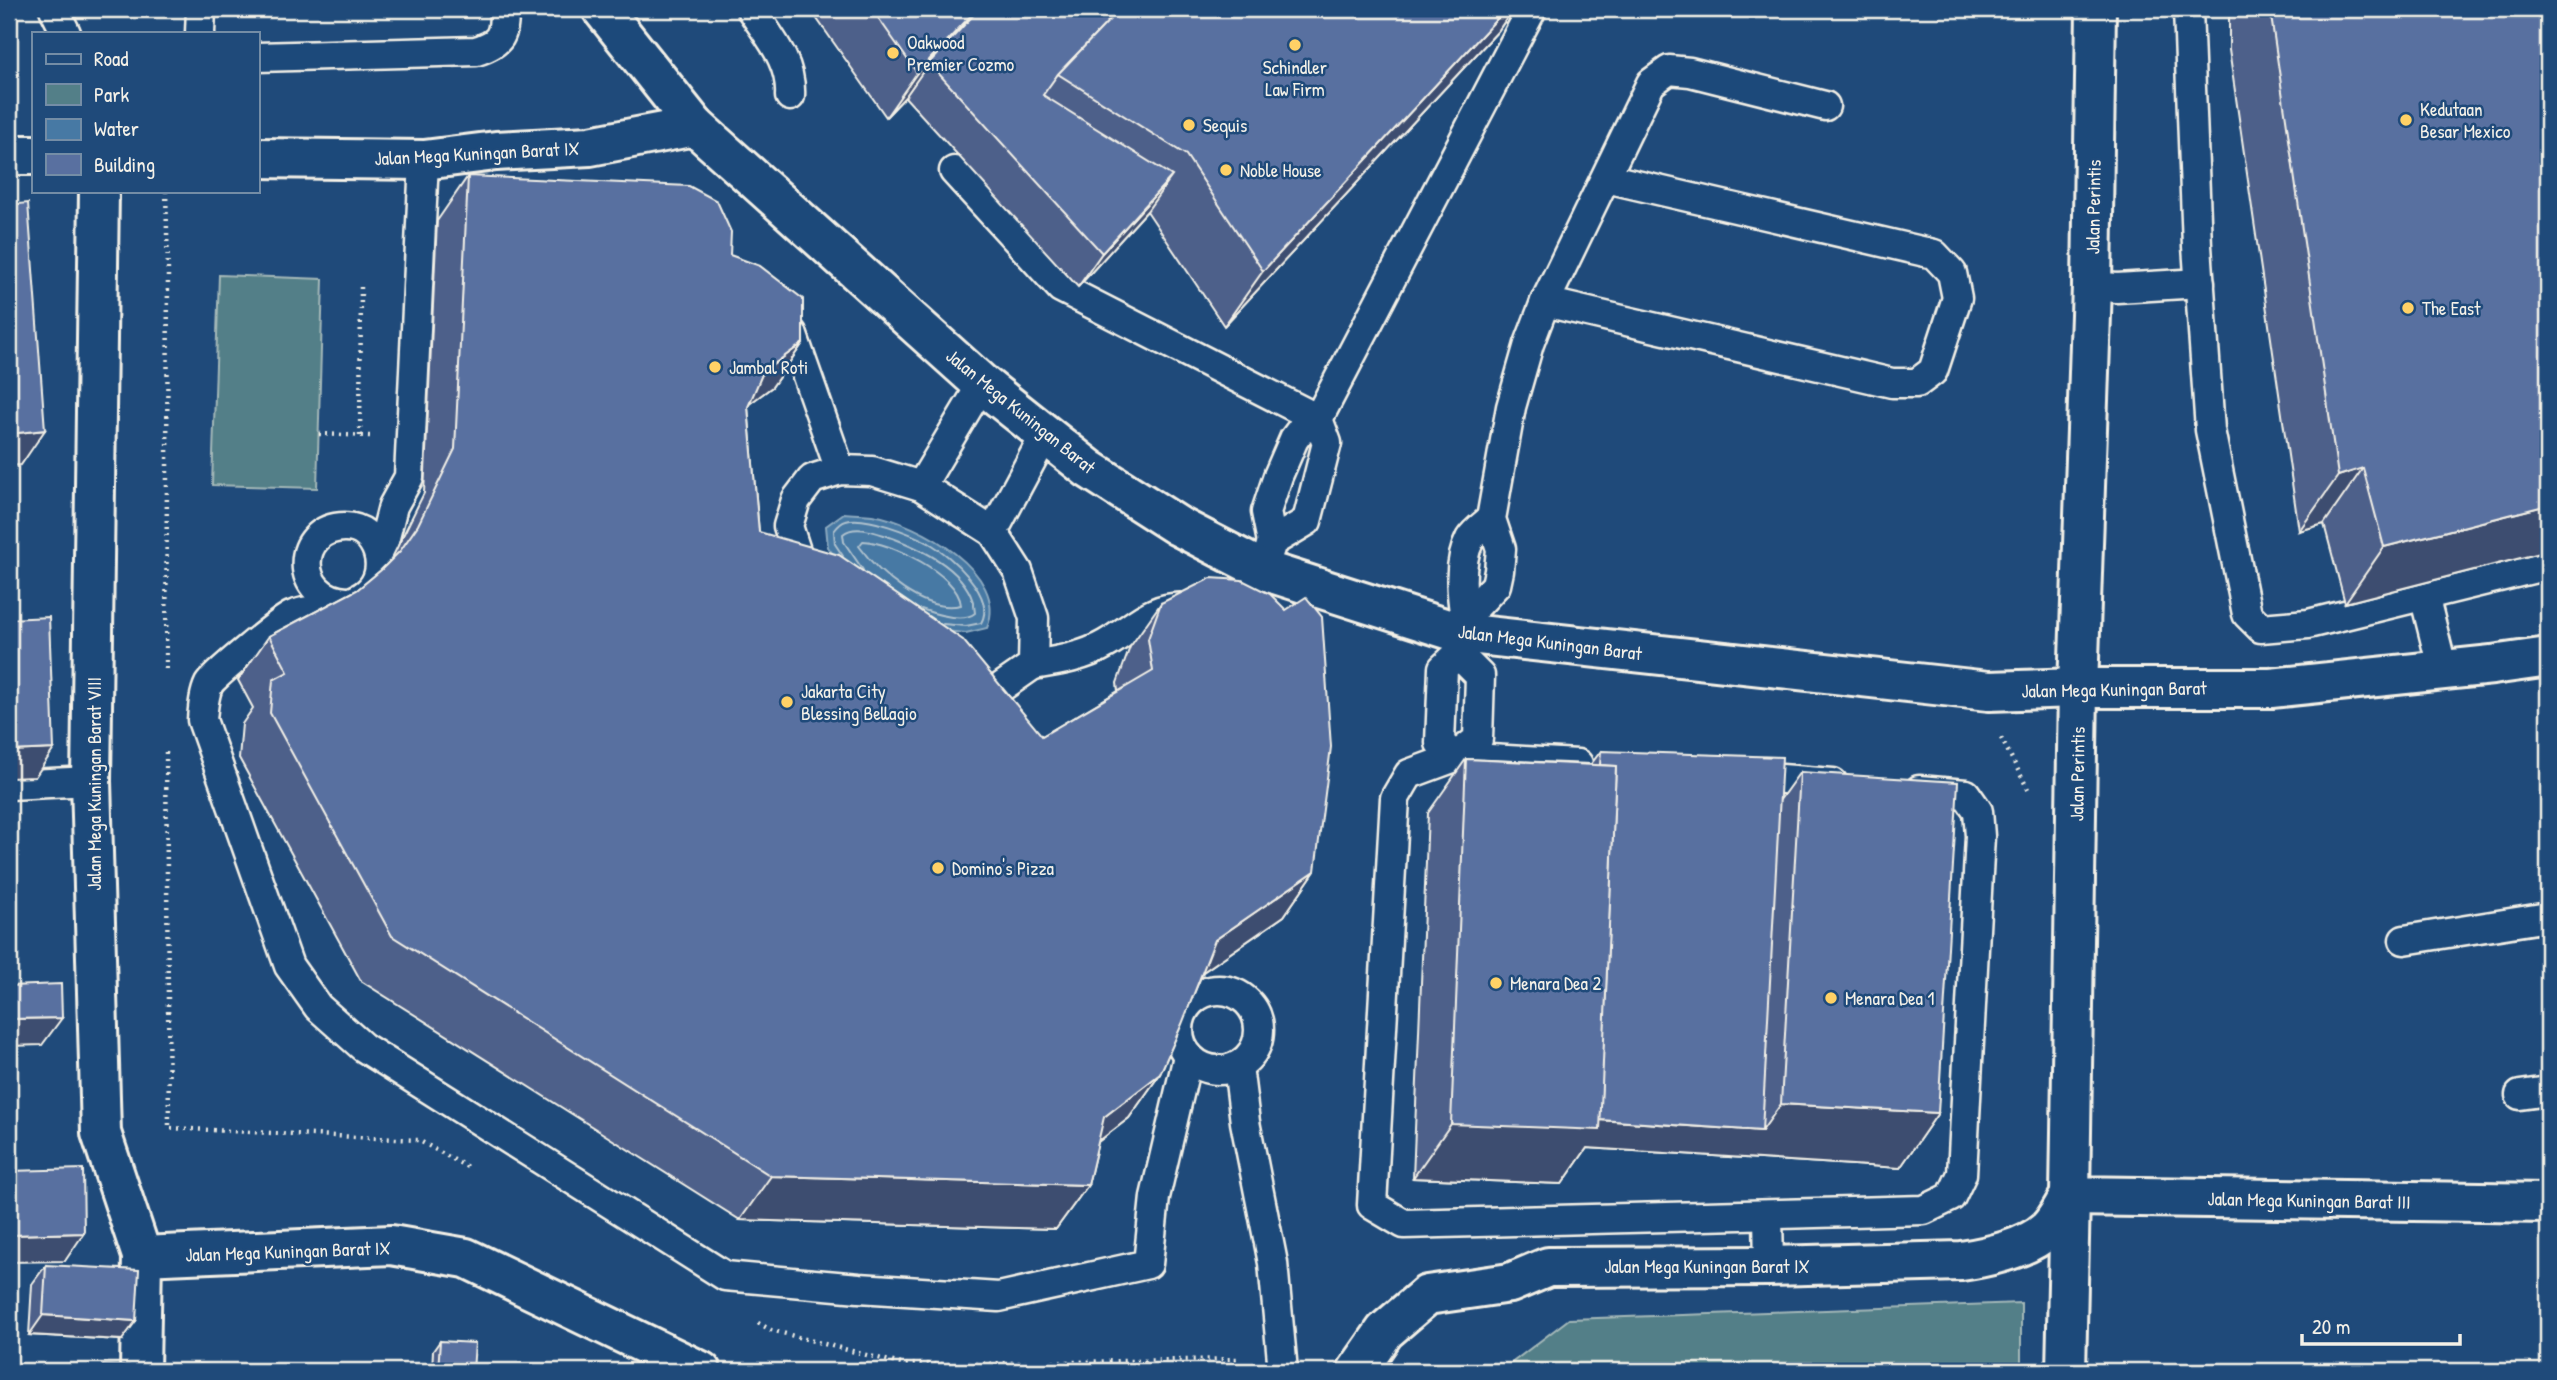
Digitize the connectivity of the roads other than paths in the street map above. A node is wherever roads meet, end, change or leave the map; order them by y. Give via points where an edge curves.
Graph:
1 (54, 9) edge
2 (201, 9) edge
3 (504, 9) edge
4 (602, 9) edge
5 (751, 9) edge
6 (1532, 9) edge
7 (2096, 9) edge
8 (2188, 9) edge
9 (66, 32) edge
10 (200, 32) edge
11 (259, 57) edge
12 (790, 96) dead end
13 (1825, 106) dead end
14 (695, 126) junction
15 (9, 155) edge
16 (32, 155) edge
17 (259, 158) edge
18 (424, 160) junction
19 (954, 171) dead end
20 (1606, 178) junction
21 (99, 192) edge
22 (2191, 284) junction
23 (2105, 287) junction
24 (1545, 302) junction
25 (757, 312) edge
26 (982, 384) junction
27 (1318, 419) junction
28 (1045, 435) junction
29 (840, 470) junction
30 (921, 486) junction
31 (393, 506) junction
32 (788, 526) junction
33 (347, 527) junction
34 (993, 532) junction
35 (1268, 556) junction
36 (380, 557) junction
37 (774, 562) edge
38 (2548, 565) edge
39 (308, 576) junction
40 (2424, 595) junction
41 (827, 596) edge
42 (348, 602) junction
43 (1211, 612) edge
44 (290, 616) junction
45 (1461, 635) junction
46 (2548, 657) edge
47 (1033, 665) junction
48 (2443, 671) junction
49 (964, 678) edge
50 (997, 688) junction
51 (2078, 688) junction
52 (958, 717) edge
53 (1455, 757) junction
54 (1603, 766) edge
55 (1724, 774) edge
56 (91, 781) junction
57 (9, 785) edge
58 (1858, 785) edge
59 (1899, 789) edge
60 (2548, 917) edge
61 (2404, 940) dead end
62 (1197, 1062) junction
63 (1238, 1066) junction
64 (2548, 1091) edge
65 (2520, 1095) dead end
66 (2070, 1196) junction
67 (2548, 1203) edge
68 (1768, 1215) junction
69 (142, 1256) junction
70 (1769, 1266) junction
71 (1282, 1365) edge
72 (140, 1371) edge
73 (701, 1371) edge
74 (1357, 1371) edge
75 (2066, 1371) edge

1 - 9 lane
2 - 10 lane
3 - 11 lane via 504,30 494,45 476,51
4 - 14 street, Jalan Mega Kuningan Barat
5 - 12 lane via 788,65
6 - 27 lane
7 - 23 street, Jalan Perintis
8 - 22 lane
13 - 20 lane via 1669,70 1651,83
14 - 18 street, Jalan Mega Kuningan Barat IX via 590,146
14 - 26 street, Jalan Mega Kuningan Barat
15 - 16 street
17 - 18 street, Jalan Mega Kuningan Barat IX
18 - 31 lane via 409,477
19 - 27 lane via 1061,288
20 - 24 lane
20 - 24 lane via 1934,254 1952,273 1957,298 1933,370 1917,383 1892,383
21 - 56 street, Jalan Mega Kuningan Barat VIII
22 - 23 lane via 2173,299 2138,301 2123,301
22 - 40 lane via 2210,430 2247,614 2261,628 2308,624
23 - 51 street, Jalan Perintis
24 - 45 lane via 1511,407 1491,519 1501,549 1496,585
25 - 29 lane via 792,333
26 - 28 street, Jalan Mega Kuningan Barat
26 - 30 lane
27 - 35 lane via 1298,433 1278,476 1266,512
27 - 35 lane via 1327,443 1307,521
28 - 34 lane
28 - 35 street, Jalan Mega Kuningan Barat via 1178,526
29 - 30 lane via 872,471
29 - 32 lane via 812,480 796,500
30 - 34 lane
31 - 33 lane
31 - 36 lane
32 - 37 lane
32 - 41 lane via 799,560 816,589
33 - 36 lane via 368,537
33 - 39 lane via 335,528 315,540 308,551
34 - 47 lane via 1018,572 1034,618
35 - 45 street, Jalan Mega Kuningan Barat
36 - 42 lane via 377,581 370,591
38 - 40 lane
39 - 42 lane via 323,596
39 - 44 lane
40 - 48 lane
42 - 44 lane
43 - 47 lane via 1172,607 1135,622 1105,644 1068,659
44 - 62 lane via 210,682 202,720 289,966 318,1006 363,1047 725,1276 999,1297 1148,1264 1155,1197 1171,1125
45 - 51 street, Jalan Mega Kuningan Barat via 1989,691
45 - 53 lane via 1443,668 1440,743
45 - 53 lane via 1480,676 1478,739
46 - 48 street, Jalan Mega Kuningan Barat
47 - 50 lane
48 - 51 street, Jalan Mega Kuningan Barat via 2271,688
49 - 50 lane
50 - 52 lane
51 - 66 street, Jalan Perintis
53 - 54 lane
53 - 68 lane via 1409,774 1395,798 1372,1205 1404,1224
55 - 58 lane
56 - 57 lane
56 - 69 street, Jalan Mega Kuningan Barat VIII via 102,1133
59 - 68 lane via 1966,794 1978,811 1962,1174 1951,1197 1924,1210
60 - 61 lane
62 - 63 lane via 1218,1070
62 - 63 lane via 1181,1044 1179,1031 1187,1006 1196,997 1221,989 1245,998 1259,1021 1255,1047
63 - 71 lane via 1273,1263
64 - 65 lane
66 - 67 street, Jalan Mega Kuningan Barat III
66 - 70 street, Jalan Mega Kuningan Barat IX via 2048,1229 1992,1257
66 - 75 street, Jalan Perintis
68 - 70 lane
69 - 72 street, Jalan Mega Kuningan Barat VIII
69 - 73 street, Jalan Mega Kuningan Barat IX via 391,1245 466,1258
70 - 74 street, Jalan Mega Kuningan Barat IX via 1548,1267 1510,1283 1427,1295 1385,1331

